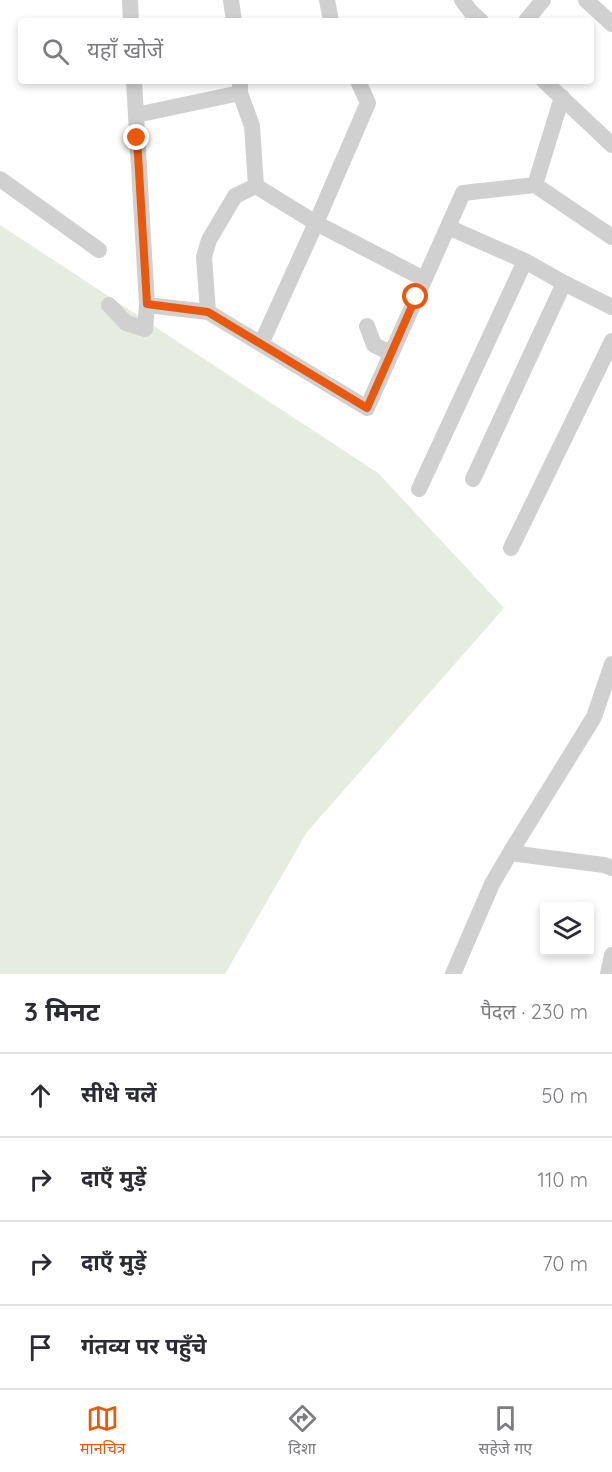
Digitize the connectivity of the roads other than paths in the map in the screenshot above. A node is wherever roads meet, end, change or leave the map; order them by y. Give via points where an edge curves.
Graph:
1 (130, 0) edge
2 (231, 0) edge
3 (327, 0) edge
4 (462, 0) edge
5 (543, 0) edge
6 (586, 0) edge
7 (609, 16) edge
8 (131, 18) edge
9 (234, 18) edge
10 (327, 18) edge
11 (478, 18) edge
12 (528, 18) edge
13 (134, 84) edge
14 (359, 84) edge
15 (547, 84) edge
16 (240, 87) edge
17 (562, 97) junction
18 (136, 115) junction
19 (612, 145) edge
20 (0, 179) edge
21 (535, 184) junction
22 (256, 186) junction
23 (316, 223) junction
24 (448, 226) junction
25 (612, 237) edge
26 (99, 250) dead end
27 (525, 261) junction
28 (424, 279) junction
29 (564, 283) junction
30 (147, 304) junction
31 (109, 305) dead end
32 (612, 307) edge
33 (208, 312) junction
34 (367, 326) dead end
35 (612, 341) edge
36 (261, 344) junction
37 (391, 353) junction
38 (473, 479) dead end
39 (419, 489) dead end
40 (511, 548) dead end
41 (612, 664) edge
42 (510, 853) junction
43 (612, 868) edge
44 (612, 955) edge
45 (453, 974) edge
46 (608, 974) edge

1 - 8 street
2 - 9 street
3 - 10 street
4 - 11 street
5 - 12 street
6 - 7 street
13 - 18 street
14 - 23 street via 368,103
15 - 17 street
16 - 18 street
16 - 22 street via 252,126
17 - 19 street
17 - 21 street
18 - 30 street
20 - 26 street
21 - 24 street via 463,193
21 - 25 street
22 - 23 street
22 - 33 street via 235,196 209,240 204,257
23 - 28 street
23 - 36 street
24 - 27 street
24 - 28 street
27 - 29 street
27 - 39 street
28 - 37 street
29 - 32 street
29 - 38 street
30 - 31 street via 145,328 126,323
30 - 33 street
33 - 36 street
34 - 37 street via 374,345
35 - 40 street
36 - 37 street via 367,408
41 - 42 street via 594,717
42 - 43 street
42 - 45 street via 492,884
44 - 46 street

